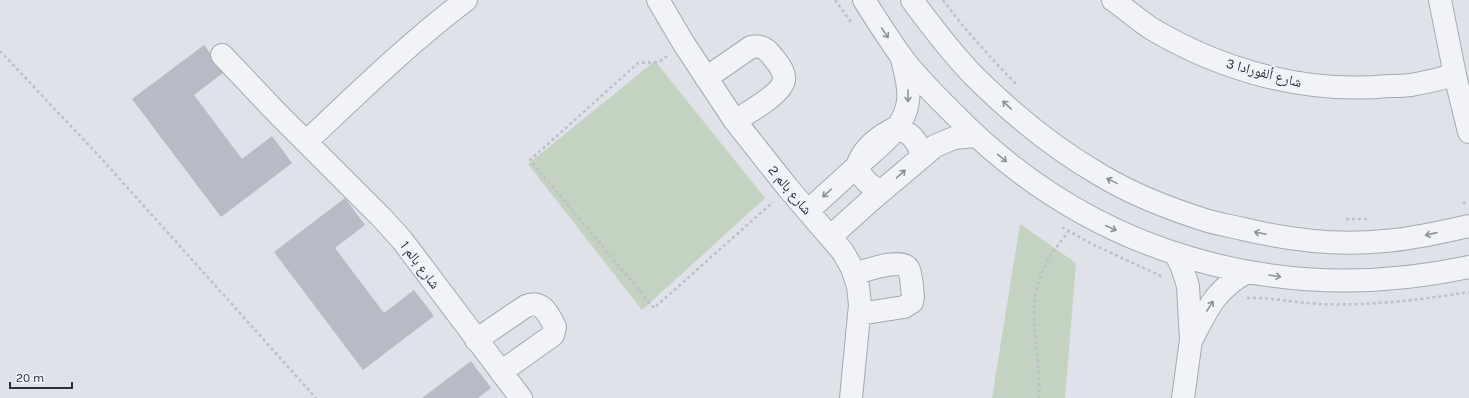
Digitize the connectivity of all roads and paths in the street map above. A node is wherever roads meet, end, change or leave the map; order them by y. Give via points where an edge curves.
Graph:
1 (466, 0) edge
2 (658, 0) edge
3 (835, 0) edge
4 (864, 0) edge
5 (912, 0) edge
6 (943, 0) edge
7 (1113, 0) edge
8 (1440, 0) edge
9 (852, 24) dead end
10 (684, 44) junction
11 (0, 51) edge
12 (222, 54) dead end
13 (902, 58) junction
14 (1455, 75) junction
15 (706, 78) junction
16 (1022, 89) dead end
17 (735, 121) junction
18 (897, 127) junction
19 (1469, 132) edge
20 (975, 136) junction
21 (306, 142) junction
22 (922, 156) junction
23 (857, 166) junction
24 (788, 188) junction
25 (882, 191) junction
26 (1469, 202) edge
27 (1458, 205) dead end
28 (808, 211) junction
29 (1343, 219) dead end
30 (1372, 219) dead end
31 (1469, 226) edge
32 (1068, 232) dead end
33 (830, 237) junction
34 (1176, 255) junction
35 (1469, 266) edge
36 (1247, 272) junction
37 (854, 274) junction
38 (859, 314) junction
39 (476, 340) junction
40 (1191, 340) junction
41 (501, 372) junction
42 (316, 398) edge
43 (521, 398) edge
44 (851, 398) edge
45 (1039, 398) edge
46 (1183, 398) edge

1 - 21 street via 380,71
2 - 10 street, شارع بالم 2
3 - 9 path
4 -> 13 street
31 -> 5 street via 1382,242 1302,240 1207,221 1154,202 1097,173 1055,146 973,75
6 - 16 path via 986,54
7 - 14 street, شارع ألفورادا 3 via 1151,28 1194,52 1241,70 1283,81 1327,87 1372,88 1416,84
8 - 14 street
10 - 15 street, شارع بالم 2
10 - 24 path via 659,62 638,63 530,160 654,308
11 - 42 path via 105,162
12 - 21 street, شارع بالم 1
13 -> 18 street via 908,102
13 - 20 street
14 - 19 street
15 - 17 street, شارع بالم 2
15 - 17 street via 751,47 765,49 778,63 784,75 782,87
17 - 24 street, شارع بالم 2
18 - 22 street via 914,138
18 - 23 street
20 - 22 street via 944,141
20 -> 34 street via 1020,173 1058,199 1098,222
21 - 39 street, شارع بالم 1 via 402,240
25 -> 22 street
23 - 25 street via 866,182
23 -> 28 street
24 - 28 street, شارع بالم 2
25 - 33 street
26 - 27 path
28 - 33 street, شارع بالم 2
29 - 30 path
32 - 45 path via 1050,255 1037,289 1034,326 1040,379
33 - 37 street, شارع بالم 2 via 843,252
34 - 36 street
34 - 40 street via 1188,286
36 -> 35 street via 1313,280 1357,281 1394,279
40 -> 36 street via 1218,293
37 - 38 street, شارع بالم 2 via 858,286
37 - 38 street via 889,264 906,265 909,269 913,298 912,302 904,307
38 - 44 street, شارع بالم 2
39 - 41 street, شارع بالم 1
39 - 41 street via 526,306 534,304 543,308 555,327 554,335
40 - 46 street
41 - 43 street, شارع بالم 1

